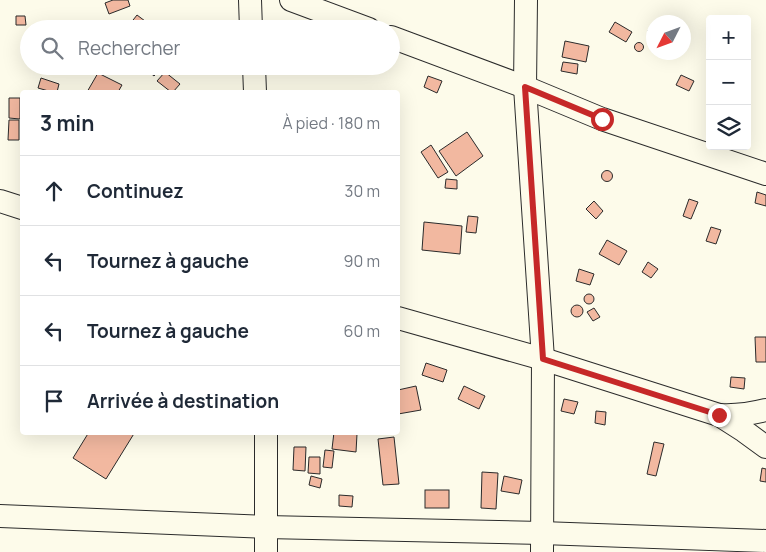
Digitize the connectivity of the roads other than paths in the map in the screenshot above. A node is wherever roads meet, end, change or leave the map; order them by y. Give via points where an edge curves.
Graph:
1 (250, 0) edge
2 (291, 0) edge
3 (526, 0) edge
4 (251, 20) edge
5 (345, 20) edge
6 (400, 40) edge
7 (254, 75) edge
8 (525, 87) junction
9 (255, 90) edge
10 (766, 174) edge
11 (0, 201) edge
12 (20, 207) edge
13 (400, 319) edge
14 (543, 359) junction
15 (766, 410) edge
16 (719, 415) junction
17 (266, 435) edge
18 (766, 447) edge
19 (0, 516) edge
20 (266, 527) junction
21 (766, 541) edge
22 (542, 543) edge
23 (266, 552) edge

1 - 4 street
2 - 5 street
3 - 8 street
6 - 8 street
7 - 9 street
8 - 10 street via 602,119
8 - 14 street
11 - 12 street
13 - 14 street
14 - 16 street
14 - 22 street
15 - 16 street
16 - 18 street
17 - 20 street
19 - 20 street
20 - 22 street
20 - 23 street
21 - 22 street

